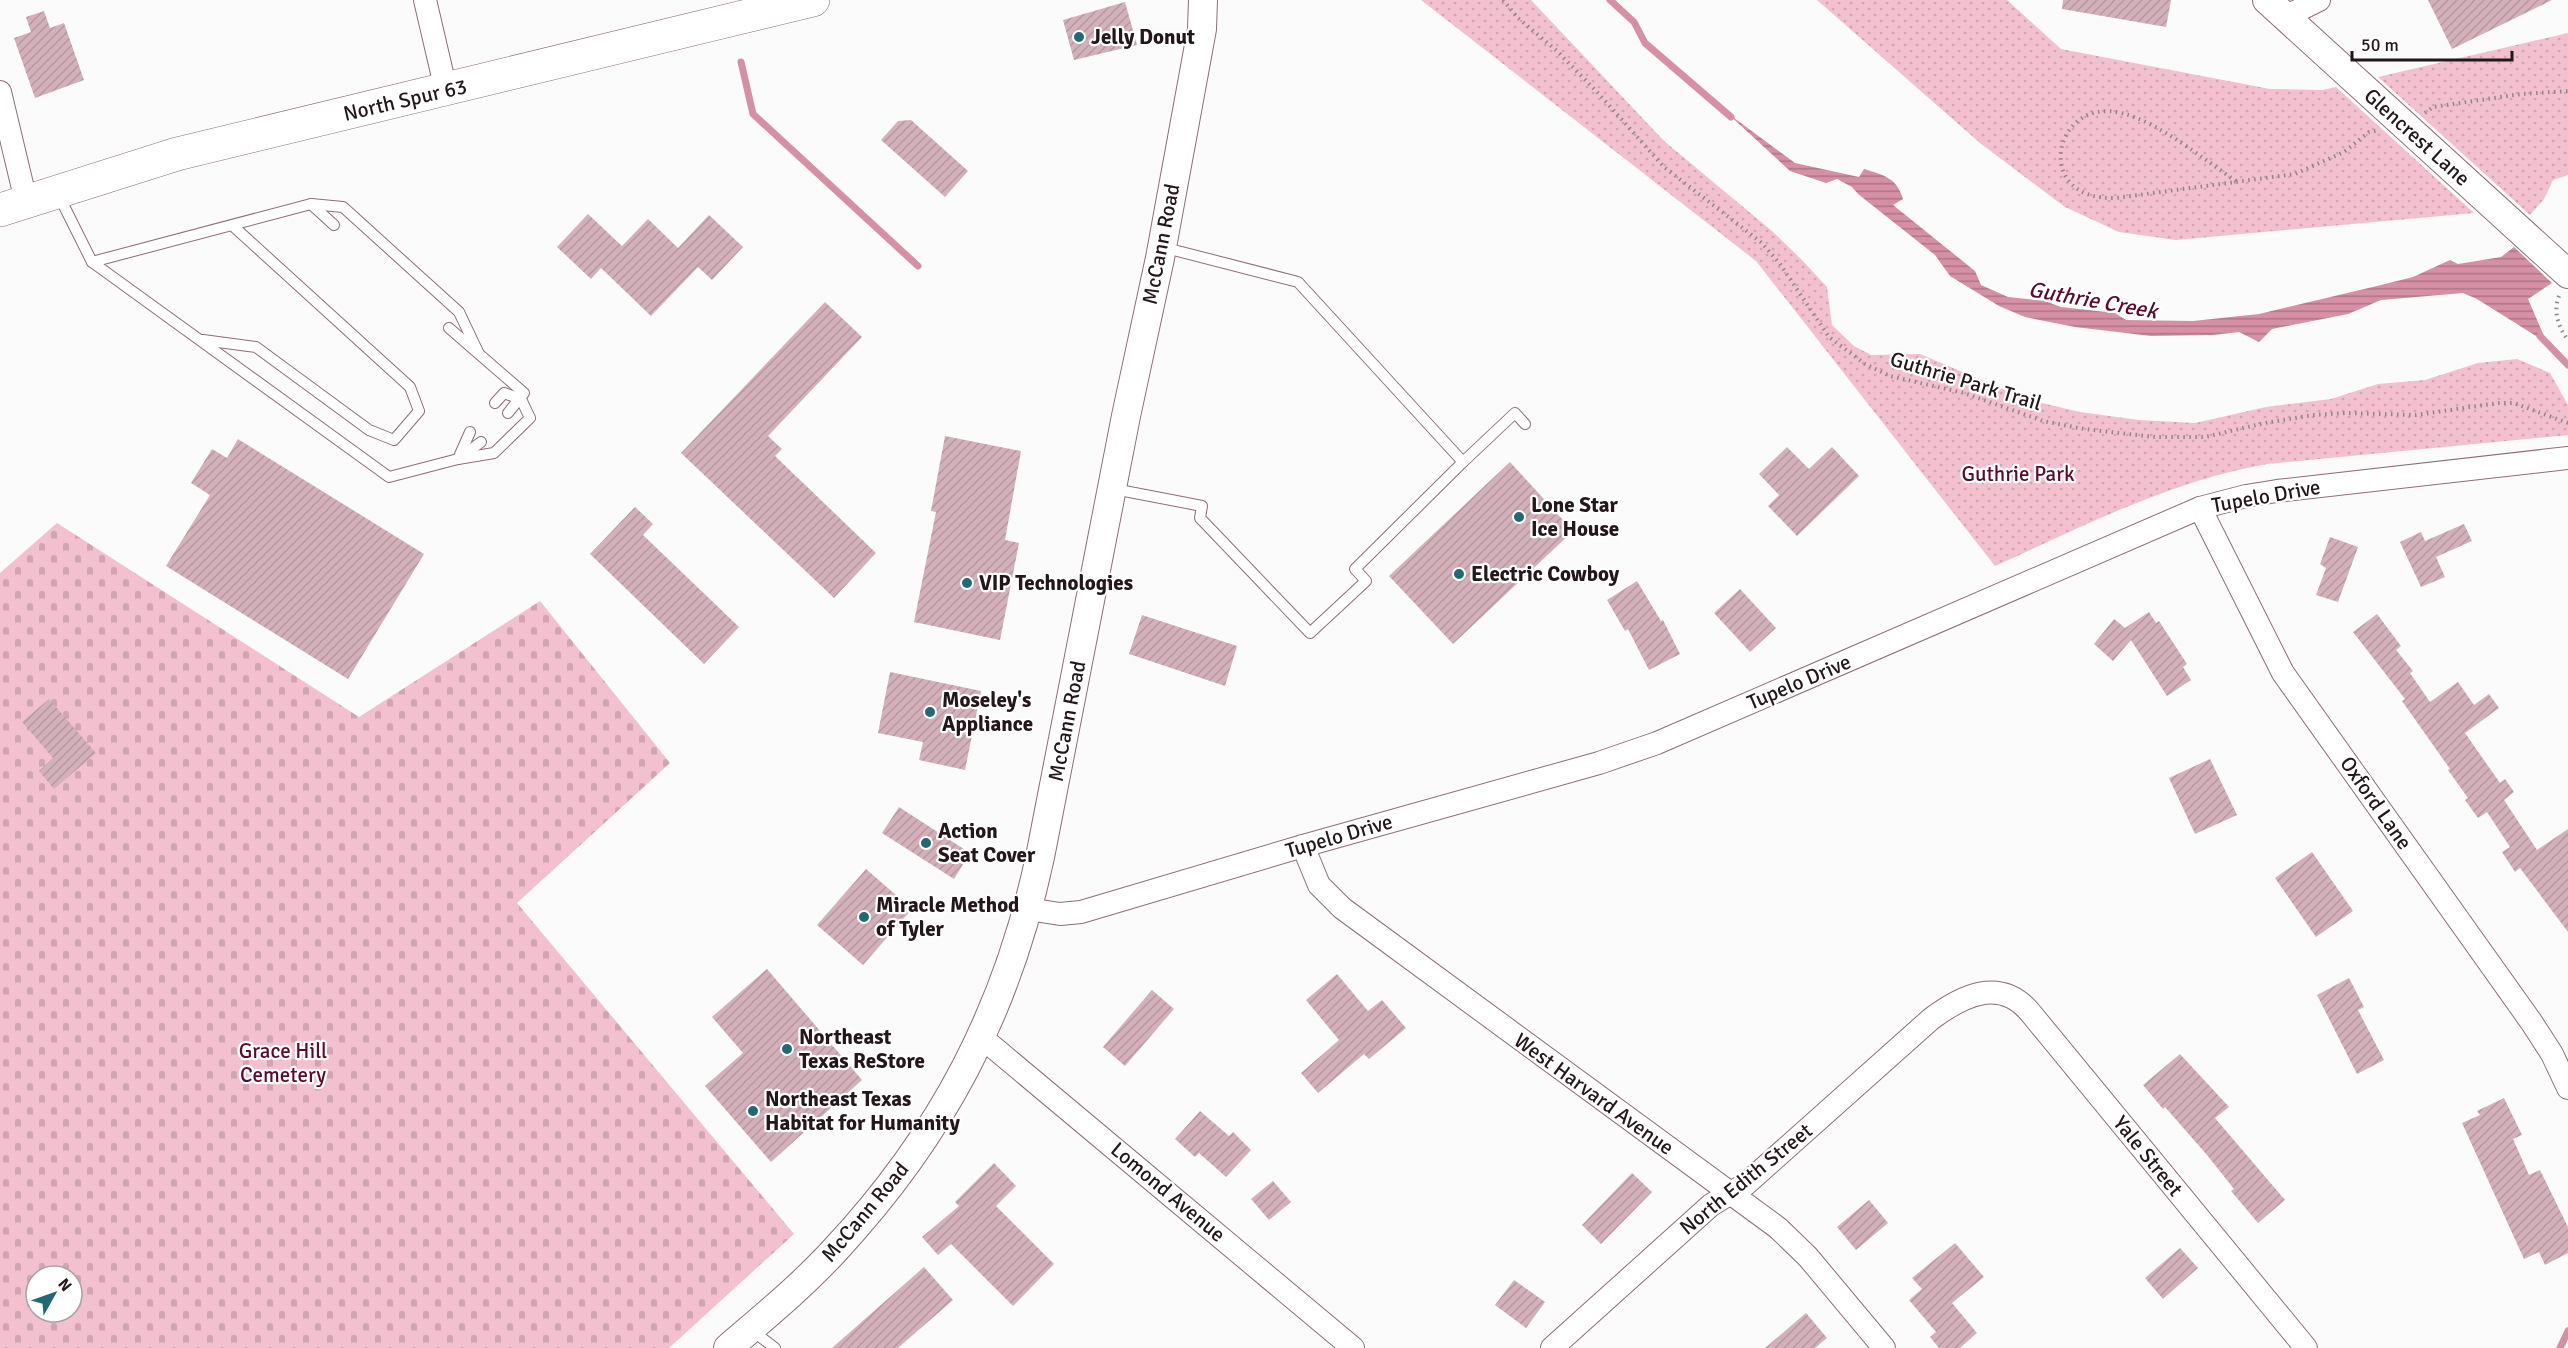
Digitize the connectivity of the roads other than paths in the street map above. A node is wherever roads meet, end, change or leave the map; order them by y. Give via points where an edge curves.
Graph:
1 (425, 0) edge
2 (813, 0) edge
3 (1203, 0) edge
4 (2319, 0) edge
5 (2276, 9) edge
6 (446, 90) junction
7 (0, 92) edge
8 (28, 201) edge
9 (311, 204) junction
10 (334, 225) dead end
11 (233, 226) junction
12 (1162, 247) junction
13 (92, 262) junction
14 (2564, 283) edge
15 (449, 328) dead end
16 (200, 340) junction
17 (478, 352) junction
18 (521, 399) junction
19 (495, 403) dead end
20 (508, 413) dead end
21 (1525, 424) dead end
22 (470, 432) dead end
23 (481, 442) dead end
24 (2568, 458) edge
25 (458, 459) junction
26 (1463, 462) junction
27 (1112, 489) junction
28 (2200, 508) junction
29 (1303, 846) junction
30 (1028, 909) junction
31 (1974, 995) joint
32 (981, 1037) junction
33 (2568, 1088) edge
34 (1730, 1194) junction
35 (750, 1329) junction
36 (728, 1348) edge
37 (775, 1348) edge
38 (1353, 1348) edge
39 (1552, 1348) edge
40 (1884, 1348) edge
41 (2306, 1348) edge

1 - 6 street
2 - 6 main road, North Spur 63
3 - 12 street, McCann Road via 1202,28
4 - 5 street
5 - 14 street, Glencrest Lane
6 - 8 main road, North Spur 63 via 177,154
7 - 8 street
8 - 13 lane
9 - 10 lane
9 - 11 lane
9 - 17 lane via 343,207 459,312
11 - 13 lane
11 - 16 lane via 410,387 419,411 394,440 369,430 256,347
12 - 26 lane via 1298,282
12 - 27 street, McCann Road
13 - 16 lane
15 - 17 lane
16 - 25 lane via 389,477
17 - 18 lane via 524,393
18 - 19 lane via 504,393
18 - 20 lane
18 - 25 lane via 530,418 494,453
21 - 26 lane via 1515,412
22 - 25 lane
23 - 25 lane
24 - 28 street, Tupelo Drive via 2287,490
26 - 27 lane via 1354,569 1366,580 1310,633 1200,518 1202,506
27 - 30 street, McCann Road
28 - 29 street, Tupelo Drive via 1657,743
28 - 33 street, Oxford Lane via 2283,673 2543,1038
29 - 30 street, Tupelo Drive via 1082,912 1060,914
29 - 34 street, West Harvard Avenue via 1319,885 1342,908
30 - 32 street, McCann Road
31 - 34 street, North Edith Street via 1931,1019
31 - 41 street, Yale Street via 2001,993 2023,1004
32 - 35 street, McCann Road via 957,1086 899,1175 834,1251
32 - 38 street, Lomond Avenue
34 - 39 street, North Edith Street via 1711,1205
34 - 40 street, West Harvard Avenue via 1799,1248
35 - 36 street, McCann Road
35 - 37 lane

